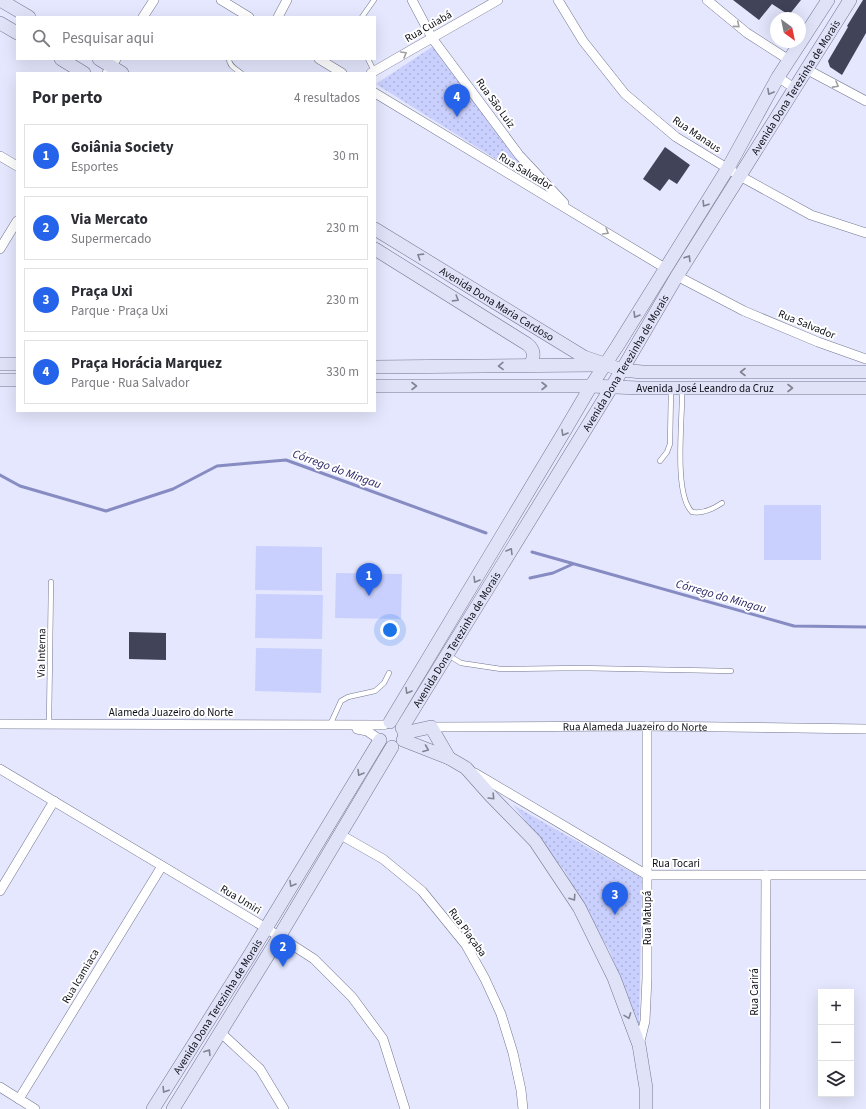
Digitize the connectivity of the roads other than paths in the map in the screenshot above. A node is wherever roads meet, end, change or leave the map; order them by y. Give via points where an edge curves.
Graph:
1 (0, 0) edge
2 (154, 0) edge
3 (221, 0) edge
4 (287, 0) edge
5 (374, 0) edge
6 (412, 0) edge
7 (498, 0) edge
8 (558, 0) edge
9 (707, 0) edge
10 (828, 0) edge
11 (850, 0) edge
12 (27, 16) edge
13 (144, 16) edge
14 (248, 16) edge
15 (279, 16) edge
16 (363, 16) edge
17 (0, 23) edge
18 (16, 32) edge
19 (432, 38) junction
20 (63, 60) edge
21 (101, 60) edge
22 (229, 60) edge
23 (321, 60) edge
24 (368, 60) edge
25 (789, 60) junction
26 (114, 68) edge
27 (806, 69) junction
28 (82, 72) edge
29 (240, 72) edge
30 (340, 72) edge
31 (372, 72) edge
32 (778, 77) junction
33 (794, 88) junction
34 (376, 94) edge
35 (866, 101) edge
36 (0, 156) edge
37 (16, 165) edge
38 (728, 168) junction
39 (740, 176) junction
40 (572, 212) junction
41 (16, 223) edge
42 (376, 230) edge
43 (866, 233) edge
44 (0, 249) edge
45 (376, 250) edge
46 (665, 268) junction
47 (677, 276) junction
48 (866, 359) edge
49 (0, 364) edge
50 (16, 364) edge
51 (531, 365) junction
52 (605, 365) junction
53 (376, 367) edge
54 (622, 370) junction
55 (866, 372) edge
56 (0, 380) edge
57 (16, 380) edge
58 (376, 386) edge
59 (591, 386) junction
60 (612, 387) junction
61 (677, 388) junction
62 (866, 388) edge
63 (660, 461) dead end
64 (722, 503) dead end
65 (51, 582) dead end
66 (446, 655) junction
67 (731, 671) dead end
68 (389, 673) dead end
69 (49, 723) junction
70 (0, 724) edge
71 (330, 725) junction
72 (342, 726) junction
73 (647, 726) junction
74 (431, 727) junction
75 (866, 729) edge
76 (396, 732) junction
77 (380, 739) junction
78 (449, 758) junction
79 (466, 768) junction
80 (0, 769) edge
81 (54, 801) junction
82 (341, 835) junction
83 (162, 866) junction
84 (647, 875) junction
85 (766, 875) junction
86 (866, 875) edge
87 (0, 891) edge
88 (266, 928) junction
89 (280, 936) junction
90 (220, 1032) junction
91 (639, 1045) junction
92 (0, 1087) edge
93 (19, 1099) junction
94 (178, 1106) edge
95 (35, 1109) edge
96 (153, 1109) edge
97 (284, 1109) edge
98 (405, 1109) edge
99 (523, 1109) edge
100 (646, 1109) edge
101 (765, 1109) edge

1 - 12 main road
2 - 13 street
3 - 14 street
4 - 15 street
5 - 16 lane
6 - 19 street, Rua São Luiz
7 - 19 street, Rua Cuiabá
8 - 38 street, Rua Manaus via 582,41 625,94 676,137
9 -> 25 street via 747,33
10 - 25 main road, Avenida Dona Terezinha de Morais
11 - 27 main road, Avenida Dona Terezinha de Morais
17 - 18 main road
31 -> 19 street, Rua Cuiabá
19 - 40 street, Rua São Luiz via 519,155
20 - 28 main road
21 - 26 main road
22 - 29 lane via 231,66
23 - 30 street
24 - 31 lane
25 - 32 main road, Avenida Dona Terezinha de Morais
27 - 33 main road, Avenida Dona Terezinha de Morais
27 -> 35 street
32 - 33 street
32 -> 38 main road, Avenida Dona Terezinha de Morais
33 - 39 main road, Avenida Dona Terezinha de Morais
34 - 40 street, Rua Salvador
36 - 37 street
38 - 39 street, Rua Manaus
38 -> 46 main road, Avenida Dona Terezinha de Morais
39 - 43 street, Rua Manaus via 811,215
47 -> 39 main road, Avenida Dona Terezinha de Morais
40 -> 46 street, Rua Salvador
41 - 44 street
52 -> 42 main road, Avenida Dona Maria Cardoso via 584,357
45 -> 51 main road, Avenida Dona Maria Cardoso via 527,344 534,351
46 -> 52 main road, Avenida Dona Terezinha de Morais
47 - 48 street, Rua Salvador via 744,311
47 - 54 main road, Avenida Dona Terezinha de Morais
49 - 50 main road
51 - 52 main road
51 -> 53 main road
52 - 54 main road, Avenida Dona Maria Cardoso
52 - 59 main road, Avenida Dona Terezinha de Morais
55 -> 54 main road, Avenida José Leandro da Cruz
54 - 60 main road, Avenida Dona Terezinha de Morais
56 - 57 main road
58 -> 59 main road, Avenida José Leandro da Cruz
59 - 60 main road, Avenida José Leandro da Cruz
59 -> 76 main road, Avenida Dona Terezinha de Morais
60 - 61 main road, Avenida José Leandro da Cruz
66 -> 60 main road, Avenida Dona Terezinha de Morais
61 -> 62 main road, Avenida José Leandro da Cruz
61 - 63 lane via 670,444
61 - 64 lane via 681,478 686,503 692,512 699,513
65 - 69 lane, Via Interna
66 - 67 lane via 461,663 501,669
66 - 76 main road, Avenida Dona Terezinha de Morais
68 - 71 lane via 384,683 375,691 341,701
69 - 70 street, Alameda Juazeiro do Norte
69 - 71 street, Alameda Juazeiro do Norte
71 - 72 street, Alameda Juazeiro do Norte
72 - 76 street, Alameda Juazeiro do Norte
72 - 77 street, Alameda Juazeiro do Norte via 367,731
73 - 74 street, Rua Alameda Juazeiro do Norte
73 - 75 street, Rua Alameda Juazeiro do Norte
73 - 84 street, Rua Matupá
74 - 76 main road, Rua Alameda Juazeiro do Norte
74 - 78 main road
76 - 77 main road via 384,745
76 -> 78 main road
76 - 82 main road, Avenida Dona Terezinha de Morais
77 -> 88 main road, Avenida Dona Terezinha de Morais
78 - 79 main road
79 - 84 street, Rua Tocari
79 -> 91 main road via 535,841 579,907 614,978
80 - 81 street, Rua Umiri
81 - 83 street, Rua Umiri
81 - 87 street
82 - 89 main road, Avenida Dona Terezinha de Morais
82 - 99 street, Rua Piaçaba via 383,859 422,891 466,945 485,978 501,1014 513,1053
83 - 88 street, Rua Umiri
83 - 93 street, Rua Icamiaca
84 - 85 street, Rua Tocari
84 - 91 street, Rua Matupá via 646,1006
85 - 86 street, Rua Tocari
85 - 101 street, Rua Carirá
88 - 89 street, Rua Umiri
88 -> 96 main road, Avenida Dona Terezinha de Morais
89 - 90 main road, Avenida Dona Terezinha de Morais
89 - 98 street, Rua Umiri via 314,959 352,997 383,1039
94 -> 90 main road, Avenida Dona Terezinha de Morais
90 - 97 street via 260,1069
91 - 100 main road, Rua Matupá via 646,1088
92 - 93 street
93 - 95 street

